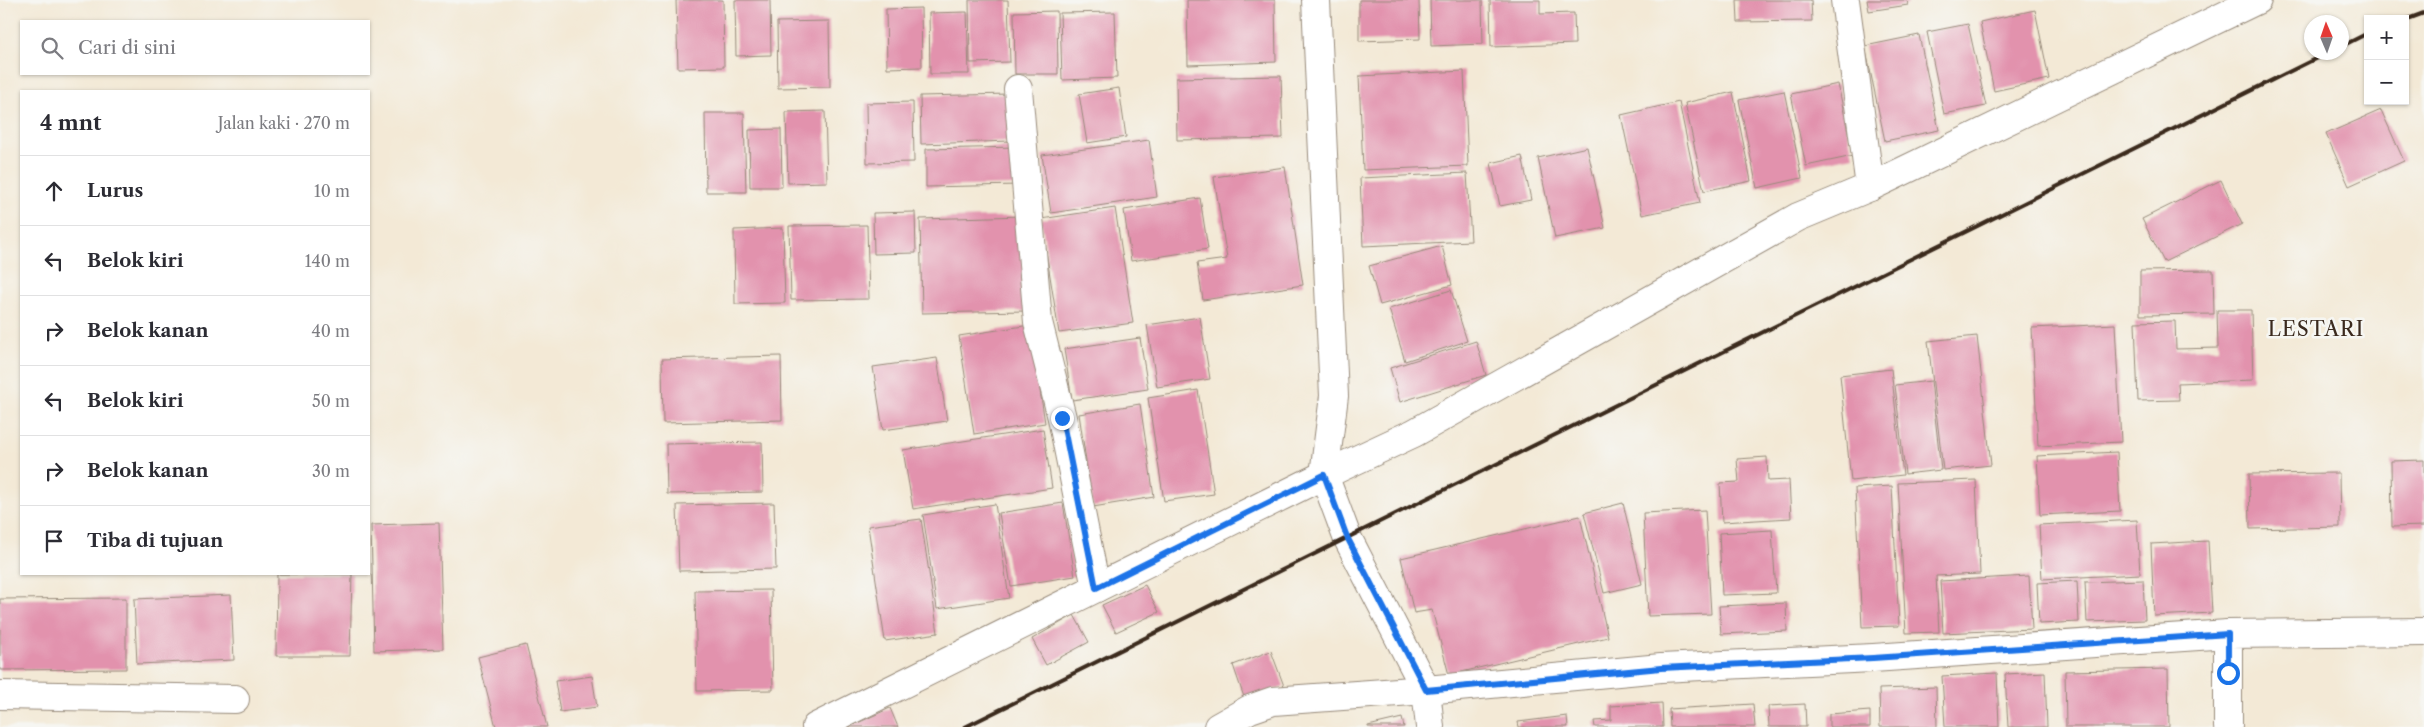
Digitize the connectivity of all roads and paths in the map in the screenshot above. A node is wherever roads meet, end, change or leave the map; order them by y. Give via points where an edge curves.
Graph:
1 (1316, 0) edge
2 (1845, 0) edge
3 (2257, 0) edge
4 (1018, 89) dead end
5 (1870, 187) junction
6 (1324, 475) junction
7 (1096, 588) junction
8 (2424, 632) edge
9 (2228, 634) junction
10 (1426, 690) junction
11 (0, 695) edge
12 (235, 699) dead end
13 (816, 727) edge
14 (1218, 727) edge
15 (1430, 727) edge
16 (2228, 727) edge

1 - 6 street via 1334,396
2 - 5 street
3 - 5 street
4 - 7 street via 1038,322 1062,418
5 - 6 street via 1798,217 1414,433
6 - 7 street
6 - 10 street via 1347,537
7 - 13 street
8 - 9 street
9 - 10 street via 1873,658 1661,668
9 - 16 street
10 - 14 street via 1273,700
10 - 15 street
11 - 12 street

